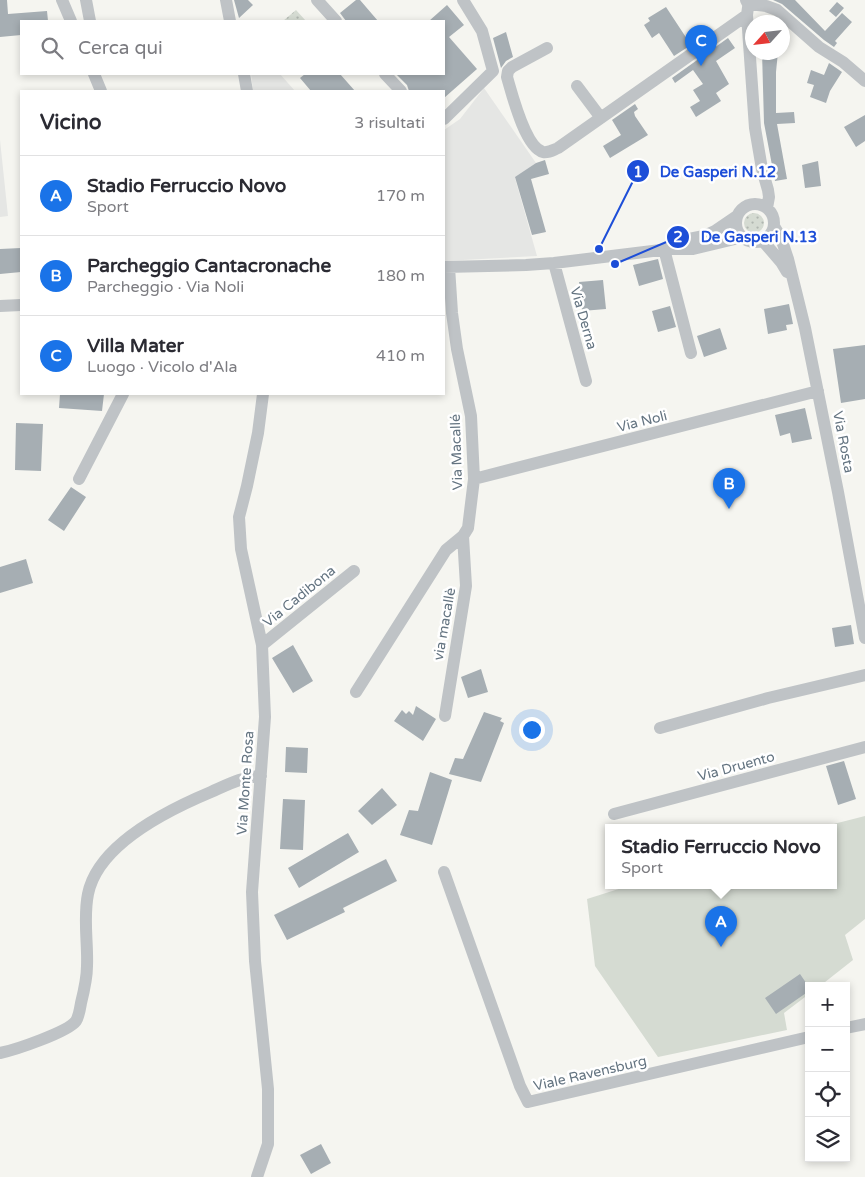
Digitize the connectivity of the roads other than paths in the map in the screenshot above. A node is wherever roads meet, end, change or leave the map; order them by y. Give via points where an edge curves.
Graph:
1 (62, 0) edge
2 (86, 0) edge
3 (226, 0) edge
4 (317, 0) edge
5 (463, 0) edge
6 (748, 5) edge
7 (71, 20) edge
8 (90, 20) edge
9 (230, 20) edge
10 (335, 20) edge
11 (547, 48) dead end
12 (94, 75) edge
13 (244, 75) edge
14 (386, 75) edge
15 (865, 81) edge
16 (578, 86) dead end
17 (102, 90) edge
18 (247, 90) edge
19 (400, 90) edge
20 (445, 118) edge
21 (600, 118) junction
22 (767, 208) junction
23 (737, 216) junction
24 (774, 226) junction
25 (742, 237) junction
26 (762, 240) junction
27 (666, 249) junction
28 (554, 263) junction
29 (446, 267) edge
30 (793, 282) junction
31 (20, 305) edge
32 (0, 306) edge
33 (691, 352) dead end
34 (586, 381) dead end
35 (818, 391) junction
36 (122, 395) edge
37 (263, 395) edge
38 (79, 479) dead end
39 (474, 479) junction
40 (463, 536) junction
41 (354, 572) dead end
42 (865, 633) edge
43 (262, 645) junction
44 (865, 675) edge
45 (356, 692) dead end
46 (445, 716) dead end
47 (660, 728) dead end
48 (865, 747) edge
49 (261, 776) junction
50 (614, 814) dead end
51 (444, 872) dead end
52 (865, 1024) edge
53 (850, 1027) edge
54 (805, 1038) edge
55 (3, 1053) edge
56 (257, 1177) edge

1 - 7 street
2 - 8 street
3 - 9 street
4 - 10 street
5 - 20 street via 482,31 493,71
6 - 15 street via 777,10
6 - 21 street via 725,31
6 - 22 street via 755,128 769,197
11 - 21 street via 508,71 521,122 531,141 542,152 548,152
12 - 17 street
13 - 18 street
14 - 19 street
16 - 21 street
22 - 23 street via 750,204 744,206
22 - 24 street via 774,219
23 - 25 street via 736,227
23 - 27 street via 715,231
24 - 26 street
24 - 30 street, Via Rosta via 781,238
25 - 26 street via 752,242
25 - 27 street via 693,249
26 - 30 street, Via Rosta
27 - 28 street
27 - 33 street
28 - 29 street
28 - 34 street, Via Derna
29 - 39 street, Via Macallé via 457,349 471,416
30 - 35 street, Via Rosta
31 - 32 street
35 - 39 street, Via Noli
35 - 42 street, Via Rosta
36 - 38 street
37 - 43 street, Via Monte Rosa via 258,433 239,517 241,549
39 - 40 street, Via Macallé via 468,528
40 - 45 street via 446,550
40 - 46 street, via macallè via 466,586
41 - 43 street, Via Cadibona
43 - 49 street, Via Monte Rosa via 265,717
44 - 47 street
48 - 50 street, Via Druento
49 - 55 street via 232,783 181,804 144,826 106,859 92,879 85,911 86,986 78,1019 61,1032
49 - 56 street, Via Monte Rosa via 252,892 255,961 268,1089 268,1144
51 - 54 street, Viale Ravensburg via 528,1102
52 - 53 street

